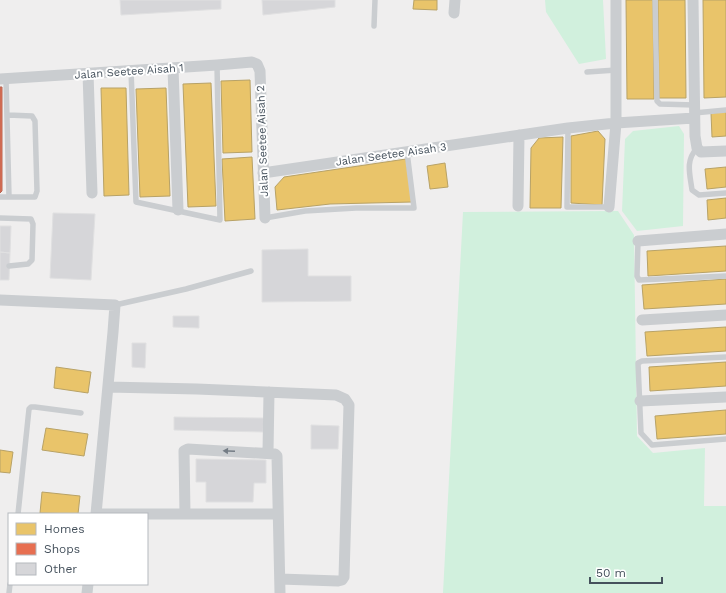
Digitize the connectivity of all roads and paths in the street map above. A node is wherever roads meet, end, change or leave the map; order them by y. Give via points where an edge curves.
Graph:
1 (374, 0) edge
2 (455, 0) edge
3 (616, 0) edge
4 (655, 0) edge
5 (693, 0) edge
6 (454, 13) dead end
7 (374, 26) dead end
8 (257, 64) joint
9 (217, 65) junction
10 (173, 68) junction
11 (131, 70) junction
12 (616, 70) junction
13 (587, 72) dead end
14 (88, 73) junction
15 (3, 79) edge
16 (726, 110) edge
17 (694, 112) junction
18 (8, 115) junction
19 (616, 123) junction
20 (568, 128) junction
21 (519, 135) junction
22 (697, 148) junction
23 (726, 151) edge
24 (407, 152) junction
25 (263, 173) junction
26 (92, 193) dead end
27 (726, 193) edge
28 (0, 197) edge
29 (9, 197) junction
30 (518, 206) dead end
31 (609, 207) joint
32 (178, 210) junction
33 (0, 218) edge
34 (265, 218) joint
35 (726, 234) edge
36 (638, 241) joint
37 (9, 266) dead end
38 (251, 271) dead end
39 (726, 276) edge
40 (0, 300) edge
41 (114, 305) junction
42 (726, 315) edge
43 (642, 320) dead end
44 (726, 358) edge
45 (108, 387) junction
46 (268, 392) junction
47 (726, 397) edge
48 (640, 401) junction
49 (81, 413) dead end
50 (726, 439) edge
51 (268, 452) junction
52 (18, 513) edge
53 (96, 513) edge
54 (148, 514) edge
55 (185, 514) junction
56 (278, 514) junction
57 (280, 579) junction
58 (280, 593) edge

1 - 7 lane
2 - 6 street
3 - 12 street
4 - 17 lane via 657,101 660,104
5 - 17 street
8 - 9 street, Jalan Seetee Aisah 1 via 252,62
8 - 25 street, Jalan Seetee Aisah 2 via 260,71
9 - 10 street, Jalan Seetee Aisah 1
9 - 32 lane via 220,220
10 - 11 street, Jalan Seetee Aisah 1
10 - 32 street
11 - 14 street, Jalan Seetee Aisah 1
11 - 32 lane via 136,202
12 - 13 lane
12 - 19 street
14 - 15 street, Jalan Seetee Aisah 1
14 - 26 street
15 - 18 lane
16 - 17 lane
17 - 19 street, Jalan Seetee Aisah 3
17 - 22 street
18 - 29 lane
18 - 29 lane via 32,116 35,120 37,191 35,197
19 - 20 street, Jalan Seetee Aisah 3
19 - 31 street
20 - 21 street, Jalan Seetee Aisah 3
20 - 31 lane via 567,207
21 - 24 street, Jalan Seetee Aisah 3
21 - 30 street
22 - 23 street via 701,152
22 - 27 lane via 689,161 692,190 700,195
24 - 25 street, Jalan Seetee Aisah 3
24 - 34 lane via 414,208 306,211
25 - 34 street, Jalan Seetee Aisah 2
28 - 29 lane
33 - 37 lane via 31,219 33,224 32,260 28,264
35 - 36 street
36 - 39 lane via 636,276 639,280
38 - 41 lane via 180,291
40 - 41 street
41 - 45 street
42 - 43 street
44 - 48 lane via 642,361 638,363
45 - 46 street
45 - 53 street
46 - 51 street
46 - 57 street via 336,395 345,399 349,405 344,577 338,581
47 - 48 street
48 - 50 lane via 641,434 652,445
49 - 52 lane via 35,407 29,409
51 -> 55 street via 188,449 184,451
51 - 56 street via 277,456
54 - 55 street
55 - 56 street
56 - 57 street
57 - 58 street

